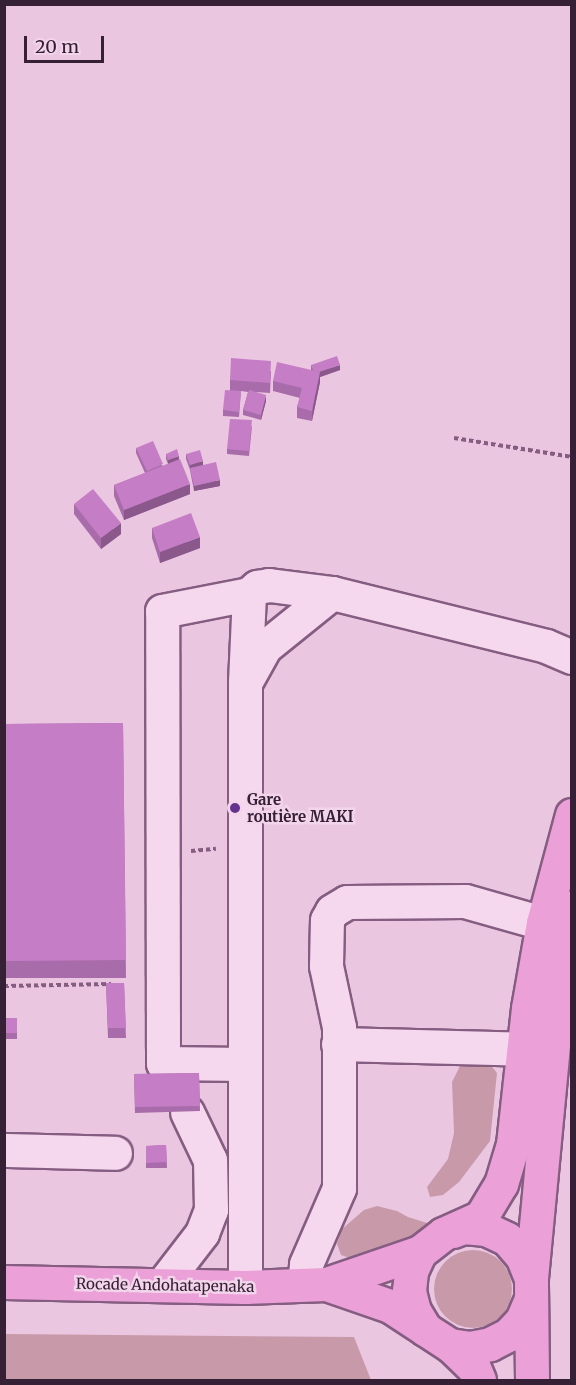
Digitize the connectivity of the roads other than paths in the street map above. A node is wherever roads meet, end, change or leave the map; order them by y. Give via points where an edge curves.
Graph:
1 (332, 593) junction
2 (249, 594) junction
3 (572, 657) edge
4 (245, 682) junction
5 (572, 814) edge
6 (572, 907) edge
7 (543, 923) junction
8 (338, 1044) junction
9 (524, 1049) junction
10 (245, 1064) junction
11 (187, 1112) edge
12 (4, 1150) edge
13 (115, 1153) dead end
14 (432, 1243) junction
15 (4, 1282) edge
16 (315, 1284) junction
17 (162, 1285) junction
18 (245, 1287) junction
19 (531, 1290) junction
20 (438, 1337) junction
21 (479, 1380) edge
22 (532, 1380) edge

1 - 2 lane via 269,585 257,587
1 - 3 lane via 546,646
1 - 4 lane via 265,647
2 - 4 lane
2 - 10 lane via 162,611 167,1071
4 - 10 lane
5 - 7 main road
6 - 19 main road via 556,1013
7 - 8 lane via 465,901 347,902 336,907 327,920 326,966 337,1012
7 - 9 main road
8 - 9 lane
8 - 16 lane via 339,1188 306,1264
9 - 14 main road via 513,1143 501,1185 481,1217
10 - 18 lane
11 - 17 lane via 210,1161 211,1210 202,1233
12 - 13 lane
14 - 16 main road
14 - 19 main road via 464,1227 486,1229 507,1239 522,1256
14 - 20 main road via 411,1271 409,1291 414,1311
15 - 17 main road, Rocade Andohatapenaka
16 - 18 main road, Rocade Andohatapenaka
16 - 20 main road via 390,1306
17 - 18 main road, Rocade Andohatapenaka
19 - 20 main road via 522,1320 499,1340 470,1348
19 - 22 main road
20 - 21 main road via 474,1368

